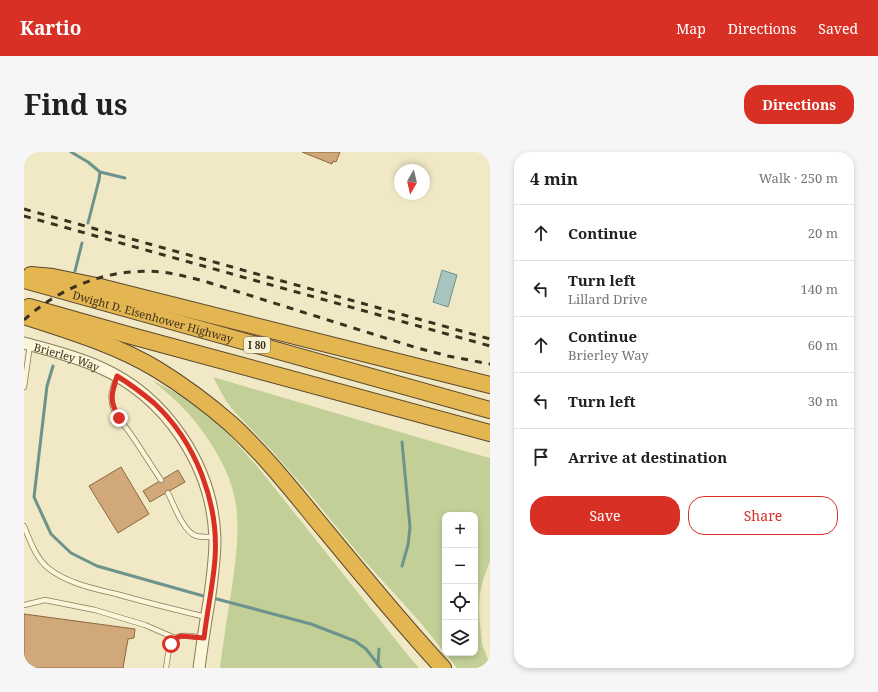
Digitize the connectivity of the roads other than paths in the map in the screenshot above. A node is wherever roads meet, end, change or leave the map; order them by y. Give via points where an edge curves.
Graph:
1 (24, 275) edge
2 (24, 280) edge
3 (24, 305) edge
4 (24, 316) edge
5 (27, 344) edge
6 (117, 376) junction
7 (490, 385) edge
8 (24, 387) edge
9 (490, 410) edge
10 (490, 433) edge
11 (161, 480) dead end
12 (168, 493) dead end
13 (24, 526) edge
14 (215, 537) junction
15 (24, 605) edge
16 (207, 613) junction
17 (176, 638) junction
18 (204, 638) junction
19 (166, 668) edge
20 (199, 668) edge
21 (443, 668) edge

1 - 7 highway via 53,277 96,286
2 - 9 highway, Dwight D. Eisenhower Highway / I 80
3 - 10 highway, I 80
4 - 21 highway via 76,332 135,357 206,403 232,425 284,479 387,605
5 - 6 street, Brierley Way via 85,361
5 - 8 lane
6 - 11 lane via 111,400 113,408
6 - 14 street, Brierley Way via 154,404 181,435 199,468 207,490
12 - 14 lane via 187,529 196,536
13 - 16 lane via 40,560 48,568 71,581
14 - 16 street, Brierley Way via 215,559
15 - 17 lane via 45,600 95,610
16 - 18 street, Brierley Way
17 - 18 lane
17 - 19 lane via 171,644
18 - 20 street, Brierley Way

